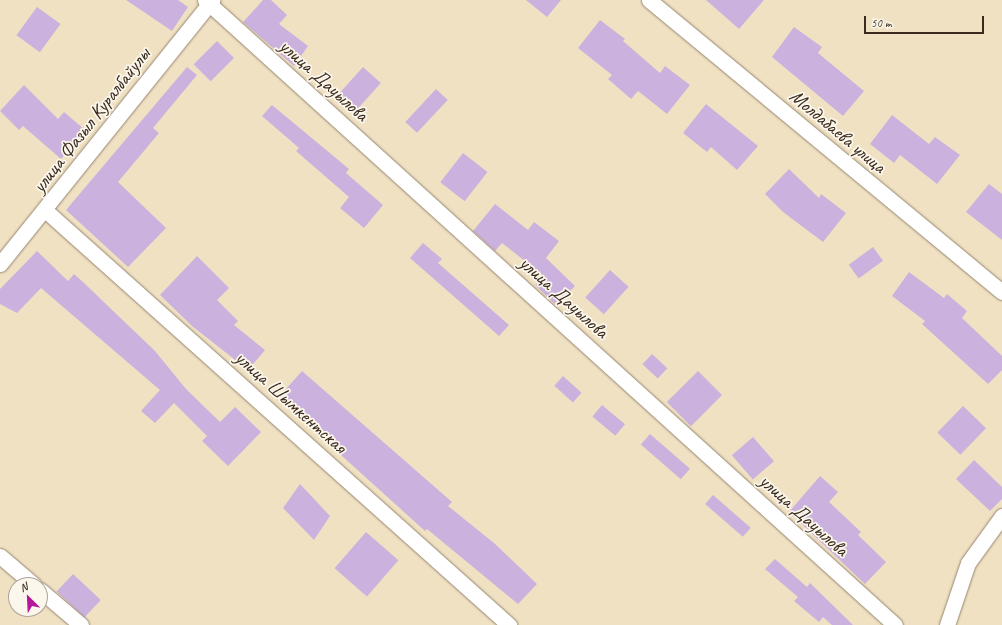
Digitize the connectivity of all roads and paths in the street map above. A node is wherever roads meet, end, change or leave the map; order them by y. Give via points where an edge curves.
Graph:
1 (649, 0) edge
2 (209, 1) edge
3 (45, 210) junction
4 (0, 264) edge
5 (1002, 292) edge
6 (1002, 516) edge
7 (0, 556) edge
8 (25, 577) edge
9 (48, 597) edge
10 (81, 625) edge
11 (509, 625) edge
12 (895, 625) edge
13 (947, 625) edge

1 - 5 street, Молдабаева улица
2 - 3 street, улица Фазыл Куралбайулы
2 - 12 street, улица Дауылова
3 - 4 street, улица Фазыл Куралбайулы
3 - 11 street, улица Шымкентская
6 - 13 street via 968,563
7 - 8 street
9 - 10 street

